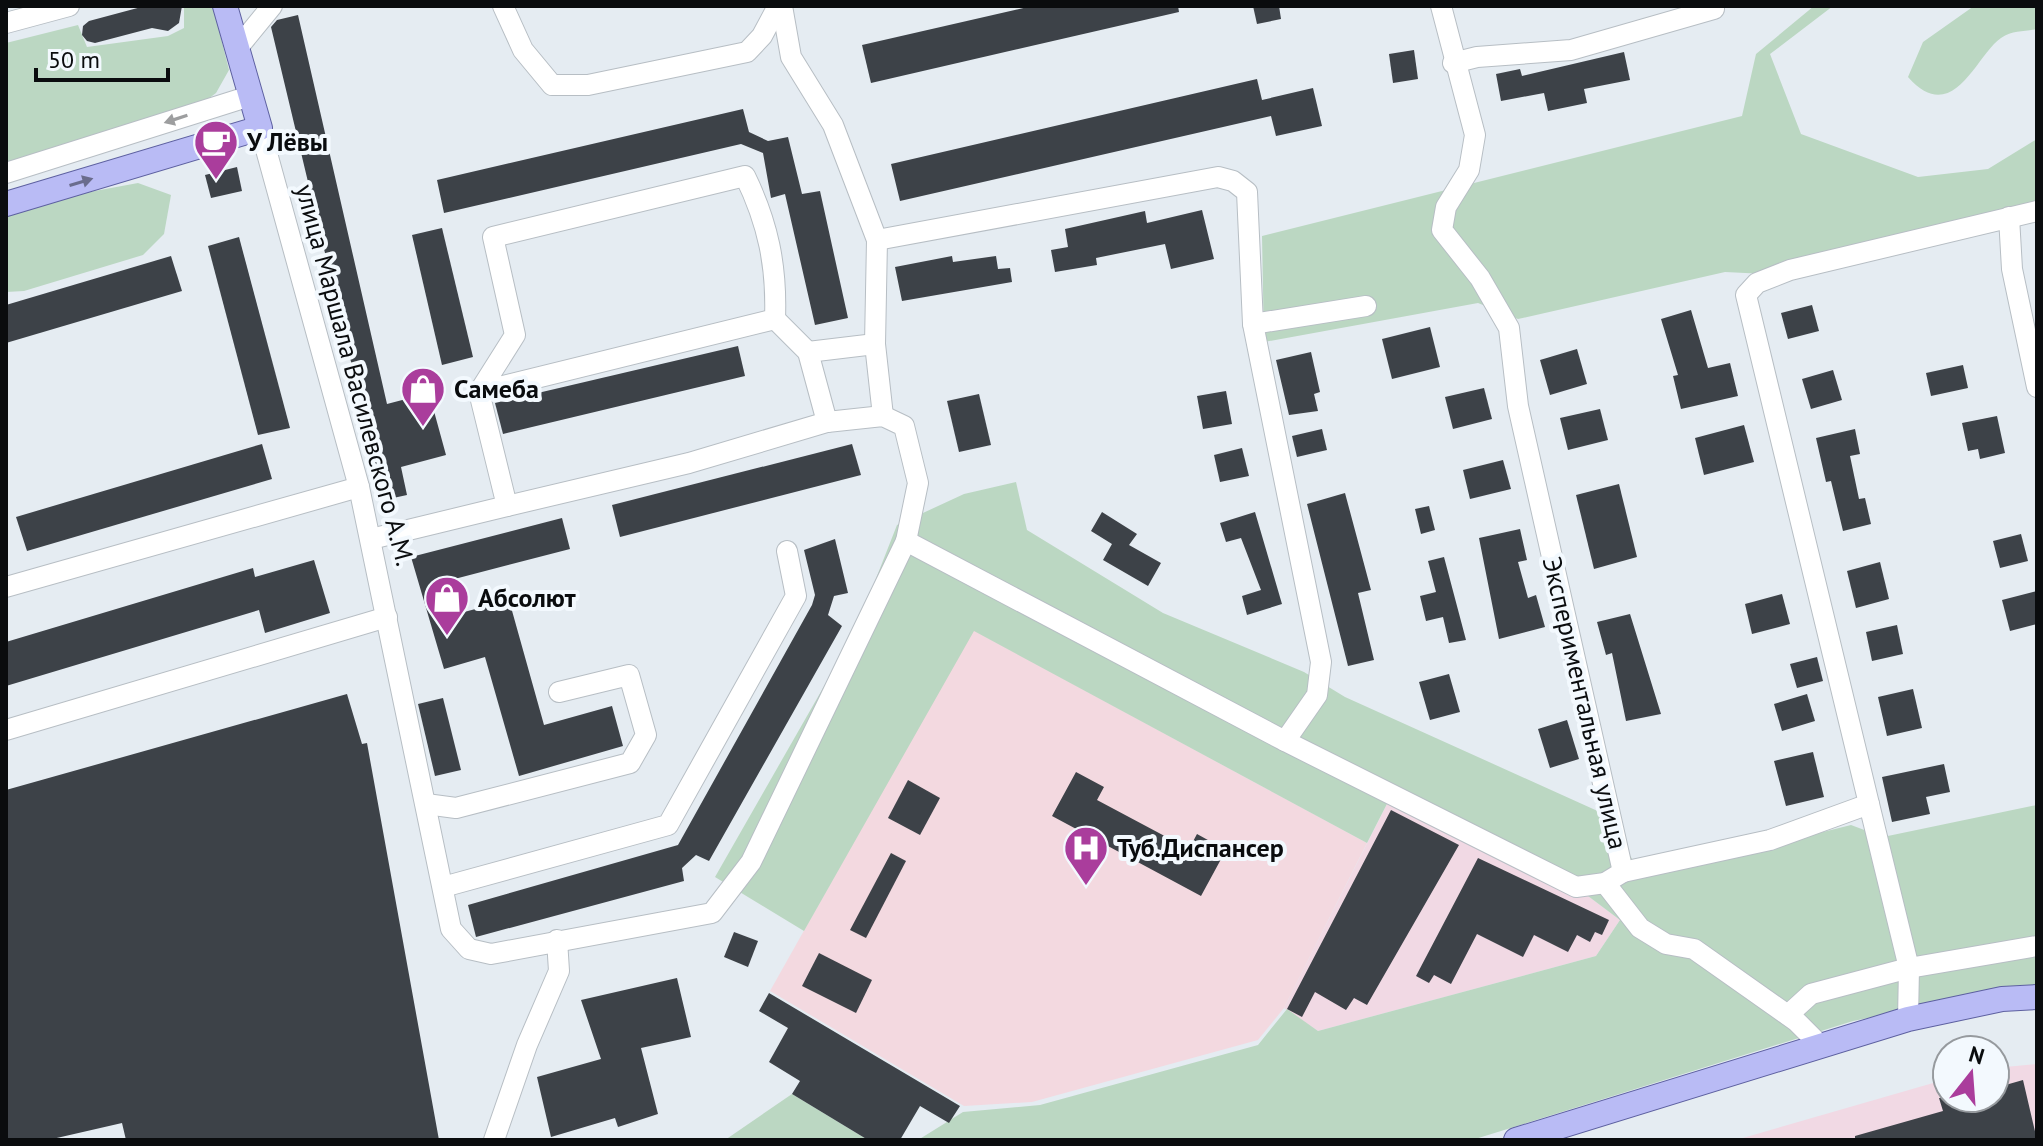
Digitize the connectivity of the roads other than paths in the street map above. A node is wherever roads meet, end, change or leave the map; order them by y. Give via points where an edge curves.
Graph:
1 (69, 6) edge
2 (225, 6) edge
3 (272, 6) edge
4 (503, 6) edge
5 (780, 6) edge
6 (1441, 6) edge
7 (1714, 9) dead end
8 (6, 23) edge
9 (236, 50) junction
10 (1453, 63) junction
11 (250, 96) junction
12 (260, 128) junction
13 (6, 173) edge
14 (6, 204) edge
15 (2037, 211) edge
16 (2009, 217) junction
17 (877, 240) junction
18 (1366, 306) dead end
19 (775, 319) junction
20 (1253, 324) junction
21 (875, 344) junction
22 (808, 352) junction
23 (2037, 387) edge
24 (479, 392) junction
25 (883, 416) junction
26 (827, 422) junction
27 (359, 487) junction
28 (507, 506) junction
29 (371, 539) junction
30 (906, 541) junction
31 (787, 551) dead end
32 (6, 587) edge
33 (387, 617) junction
34 (559, 692) dead end
35 (6, 730) edge
36 (1285, 741) junction
37 (426, 804) junction
38 (1869, 804) junction
39 (456, 808) junction
40 (431, 828) junction
41 (1623, 872) junction
42 (1605, 883) junction
43 (443, 887) junction
44 (557, 940) junction
45 (2037, 946) edge
46 (1909, 968) junction
47 (2037, 997) edge
48 (1788, 1015) junction
49 (1908, 1019) junction
50 (1821, 1046) junction
51 (494, 1140) edge
52 (1516, 1140) edge

1 - 8 street
2 - 9 main road, улица Маршала Василевского А.М.
3 - 9 street
4 - 5 street via 523,50 552,85 588,85 747,52
5 - 17 street via 791,57 833,125
6 - 10 street, Экспериментальная улица
7 - 10 street via 1571,50
9 - 11 main road, улица Маршала Василевского А.М.
10 - 41 street, Экспериментальная улица via 1463,80 1475,135 1469,170 1446,207 1442,230 1480,278 1509,328 1518,406
11 - 12 main road, улица Маршала Василевского А.М.
11 -> 13 street
14 -> 12 main road
12 - 27 street, улица Маршала Василевского А.М.
15 - 16 street
16 - 23 street via 2012,269
16 - 38 street via 1790,270 1757,283 1746,295
17 - 20 street via 1218,177 1247,192
17 - 21 street
18 - 20 street
19 - 22 street
19 - 24 street
19 - 24 street via 777,276 764,214 745,176 493,237 515,335
20 - 36 street via 1321,662 1317,695
21 - 22 street
21 - 25 street
22 - 26 street
24 - 28 street
25 - 26 street
25 - 30 street, улица Маршала Василевского А.М. via 904,426 918,483
26 - 28 street via 689,463
27 - 29 street, улица Маршала Василевского А.М.
27 - 32 street
28 - 29 street
29 - 33 street, улица Маршала Василевского А.М.
30 - 36 street, Экспериментальная улица
30 - 44 street, улица Маршала Василевского А.М. via 751,862 712,913
31 - 43 street via 796,596 668,825
33 - 35 street
33 - 37 street, улица Маршала Василевского А.М.
34 - 39 street via 629,675 646,735 630,763
36 - 42 street, Экспериментальная улица via 1576,887
37 - 39 street
37 - 40 street, улица Маршала Василевского А.М.
38 - 41 street via 1770,840
38 - 46 street
39 - 40 street
40 - 43 street, улица Маршала Василевского А.М.
41 - 42 street, Экспериментальная улица
42 - 48 street via 1640,928 1666,944 1694,949
43 - 44 street, улица Маршала Василевского А.М. via 451,929 469,949 491,954
44 - 51 street via 559,971
45 - 46 street
46 - 48 street via 1811,994
46 - 49 street
47 - 49 main road
48 - 50 street
49 - 50 main road
50 - 52 main road

